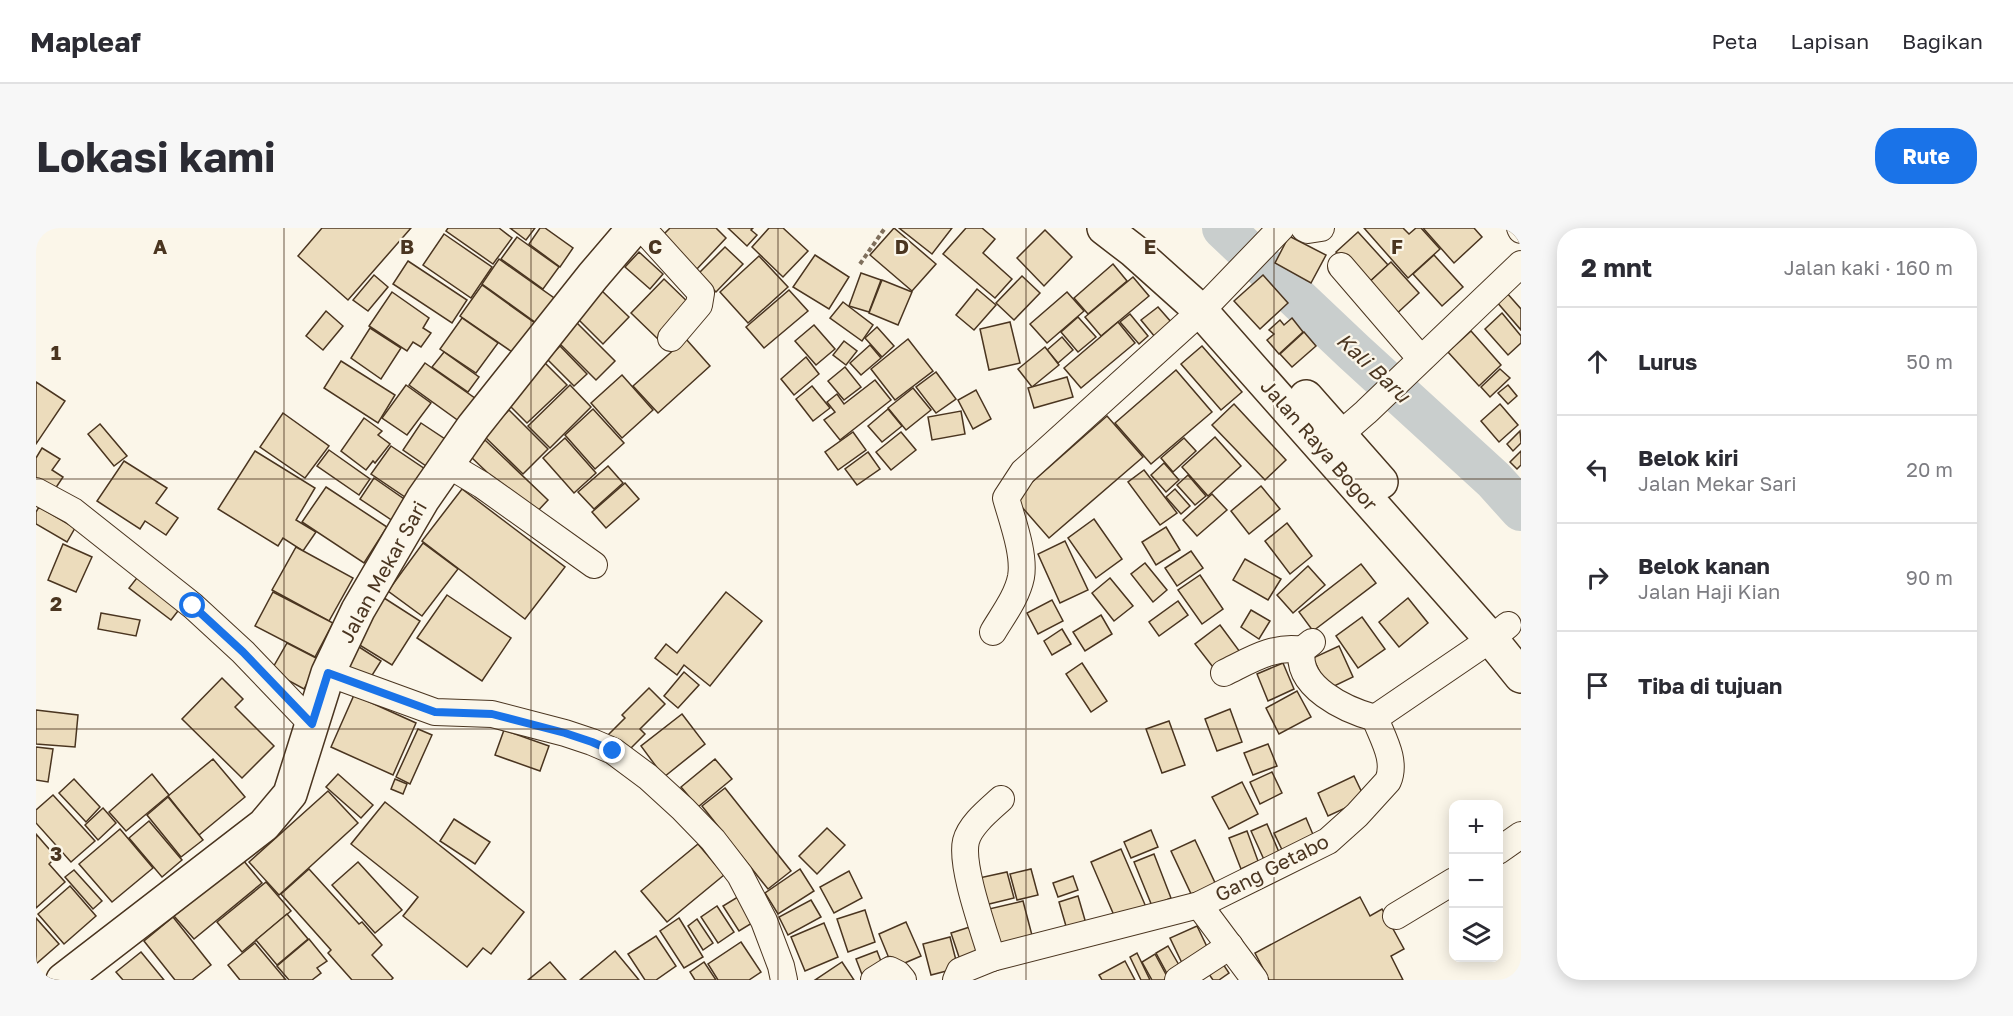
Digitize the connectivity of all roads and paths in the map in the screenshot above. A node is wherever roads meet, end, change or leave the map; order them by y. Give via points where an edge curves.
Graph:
1 (634, 228) edge
2 (642, 228) edge
3 (885, 228) edge
4 (1104, 228) edge
5 (1138, 228) edge
6 (1304, 228) edge
7 (1321, 228) edge
8 (1274, 235) edge
9 (860, 264) dead end
10 (1521, 264) edge
11 (1341, 266) dead end
12 (1215, 296) junction
13 (671, 338) dead end
14 (1416, 364) junction
15 (1331, 442) junction
16 (447, 464) junction
17 (36, 491) edge
18 (594, 565) dead end
19 (993, 632) dead end
20 (1507, 635) edge
21 (328, 673) junction
22 (1224, 673) dead end
23 (1521, 676) edge
24 (1376, 718) junction
25 (312, 724) junction
26 (1001, 799) dead end
27 (1521, 835) edge
28 (1503, 847) edge
29 (1449, 884) edge
30 (1199, 905) junction
31 (1396, 916) dead end
32 (1230, 946) junction
33 (992, 958) junction
34 (953, 979) edge
35 (63, 980) edge
36 (784, 980) edge
37 (874, 980) edge
38 (903, 980) edge
39 (1178, 980) edge
40 (1255, 980) edge

1 - 16 main road, Jalan Mekar Sari
2 - 13 street via 701,292 699,305
3 - 9 path
4 - 12 main road, Jalan Raya Bogor via 1134,251
5 - 12 main road, Jalan Raya Bogor
6 - 7 street
8 - 12 street
10 - 14 street
11 - 14 street
12 - 15 main road, Jalan Raya Bogor
12 - 19 street via 1023,472 1012,487 1006,498 1022,563 1021,579
14 - 15 street
15 - 20 main road, Jalan Raya Bogor
16 - 18 street
16 - 21 main road, Jalan Mekar Sari via 358,609
17 - 25 street via 73,511 193,606
20 - 23 main road, Jalan Raya Bogor
20 - 24 street
21 - 25 main road, Jalan Mekar Sari
21 - 36 street via 435,712 492,714 613,751 683,809 740,876 764,921
22 - 24 street via 1270,651 1307,646 1300,660 1318,690 1345,707
24 - 30 street, Gang Getabo via 1389,757 1390,774 1357,815 1328,841
25 - 35 main road, Jalan Mekar Sari via 290,794 264,825
26 - 33 street via 966,839 964,862
27 - 28 street
29 - 31 street
30 - 32 street
30 - 33 street, Gang Getabo
32 - 39 street
32 - 40 street
33 - 34 street, Gang Getabo via 960,971
37 - 38 street via 890,970

